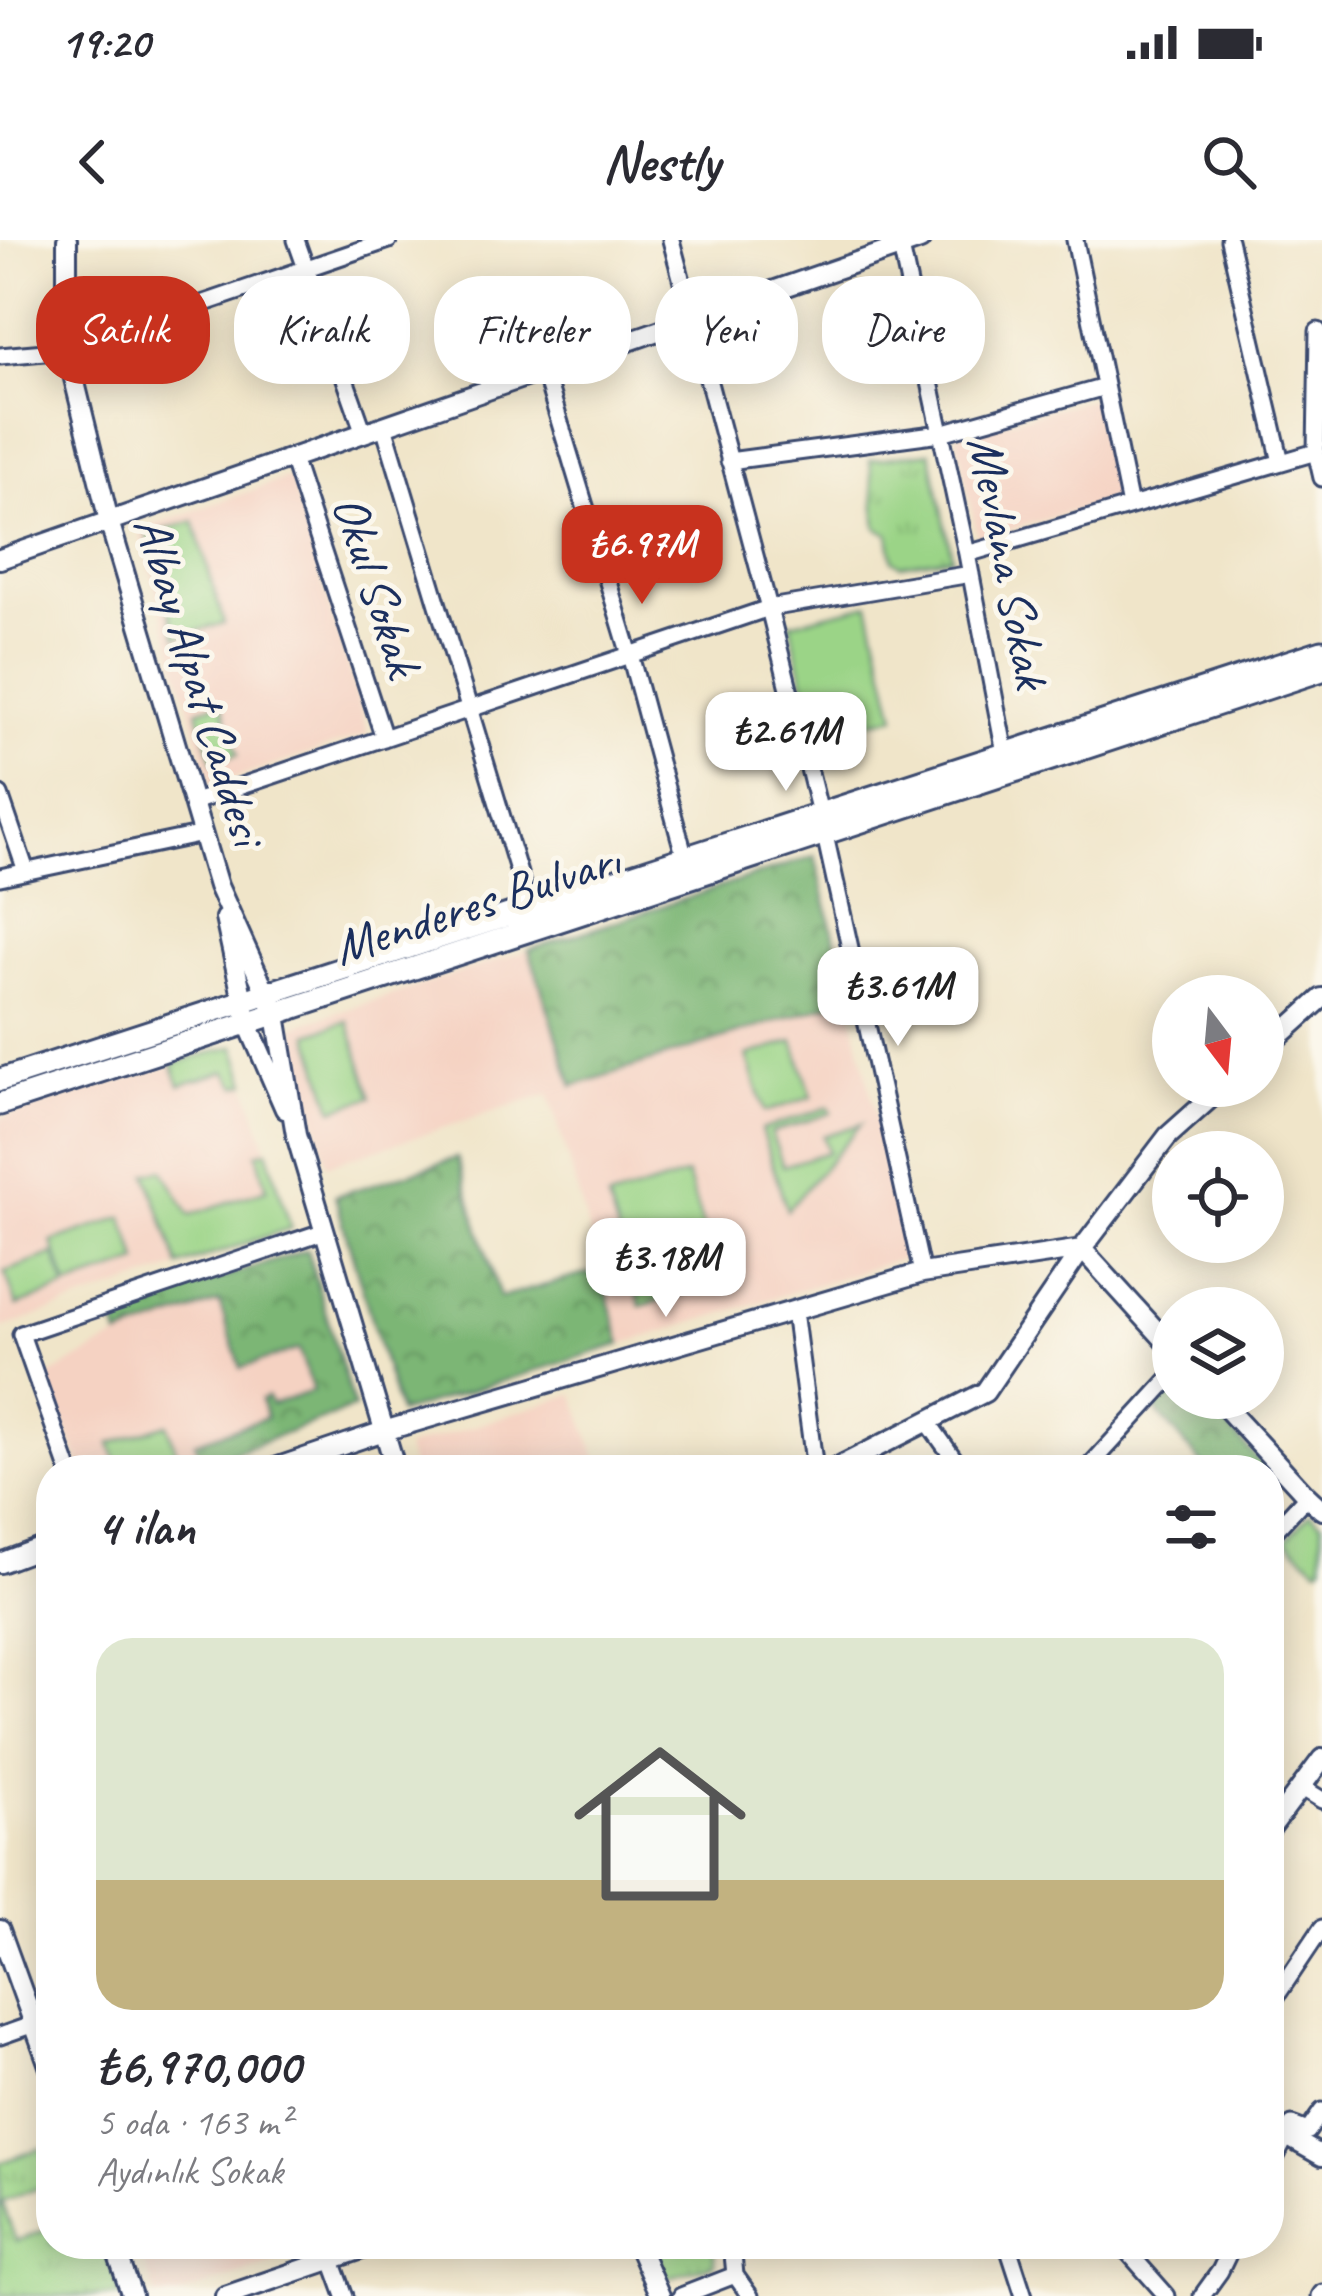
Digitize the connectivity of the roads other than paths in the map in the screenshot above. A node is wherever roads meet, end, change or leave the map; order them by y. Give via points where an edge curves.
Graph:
1 (67, 240) edge
2 (296, 240) edge
3 (671, 240) edge
4 (1075, 240) edge
5 (1228, 240) edge
6 (382, 241) edge
7 (911, 243) edge
8 (305, 268) junction
9 (67, 276) edge
10 (680, 276) edge
11 (798, 282) edge
12 (210, 301) edge
13 (1318, 331) dead end
14 (36, 353) edge
15 (0, 356) edge
16 (75, 384) edge
17 (504, 384) edge
18 (548, 384) edge
19 (708, 384) edge
20 (1106, 387) junction
21 (384, 426) junction
22 (364, 433) junction
23 (941, 433) junction
24 (1316, 452) junction
25 (292, 458) junction
26 (729, 461) junction
27 (1281, 463) junction
28 (1322, 478) edge
29 (1130, 506) junction
30 (109, 521) junction
31 (967, 554) junction
32 (0, 560) edge
33 (970, 574) junction
34 (769, 608) junction
35 (1322, 651) edge
36 (630, 656) junction
37 (1322, 670) edge
38 (470, 709) junction
39 (384, 738) junction
40 (1005, 753) junction
41 (0, 795) edge
42 (194, 802) junction
43 (822, 824) junction
44 (203, 834) junction
45 (685, 858) junction
46 (26, 871) junction
47 (0, 877) edge
48 (218, 886) junction
49 (530, 910) junction
50 (1322, 998) edge
51 (272, 1004) junction
52 (245, 1013) junction
53 (1284, 1032) edge
54 (0, 1080) edge
55 (0, 1104) edge
56 (1200, 1107) edge
57 (296, 1135) junction
58 (325, 1231) junction
59 (1082, 1249) junction
60 (922, 1273) junction
61 (794, 1311) junction
62 (1152, 1326) edge
63 (1152, 1399) edge
64 (1236, 1419) edge
65 (927, 1421) junction
66 (384, 1431) junction
67 (64, 1455) edge
68 (313, 1455) edge
69 (391, 1455) edge
70 (813, 1455) edge
71 (861, 1455) edge
72 (951, 1455) edge
73 (1100, 1455) edge
74 (1270, 1455) edge
75 (1284, 1471) edge
76 (1314, 1503) edge
77 (1284, 1526) edge
78 (36, 1550) edge
79 (0, 1563) edge
80 (1322, 1760) edge
81 (1301, 1786) junction
82 (1322, 1800) edge
83 (1284, 1809) edge
84 (1322, 1928) edge
85 (0, 1930) edge
86 (1284, 1985) edge
87 (34, 2024) junction
88 (36, 2030) edge
89 (0, 2036) edge
90 (1322, 2111) edge
91 (1284, 2128) edge
92 (1284, 2135) edge
93 (1322, 2156) edge
94 (119, 2259) edge
95 (312, 2259) edge
96 (331, 2259) edge
97 (644, 2259) edge
98 (733, 2259) edge
99 (1011, 2259) edge
100 (1134, 2259) edge
101 (1226, 2259) edge
102 (734, 2275) junction
103 (132, 2296) edge
104 (225, 2296) edge
105 (345, 2296) edge
106 (660, 2296) edge
107 (681, 2296) edge
108 (750, 2296) edge
109 (1024, 2296) edge
110 (1167, 2296) edge
111 (1202, 2296) edge

1 - 9 street, Albay Alpat Caddesi
2 - 8 street
3 - 10 street
4 - 20 street
5 - 27 street
6 - 8 street
7 - 11 street
7 - 23 street, Mevlana Sokak
8 - 12 street
8 - 22 street
13 - 24 street
14 - 15 street
16 - 30 street, Albay Alpat Caddesi
17 - 21 street
18 - 36 street
19 - 26 street
20 - 23 street
20 - 29 street
21 - 22 street
21 - 38 street
22 - 25 street
23 - 26 street
23 - 31 street, Mevlana Sokak
24 - 27 street
24 - 28 street
25 - 30 street
25 - 39 street, Okul Sokak
26 - 34 street
27 - 29 street
29 - 31 street
30 - 32 street
30 - 42 street, Albay Alpat Caddesi
31 - 33 street, Mevlana Sokak
33 - 34 street
33 - 40 street, Mevlana Sokak
34 - 36 street
34 - 43 street
35 - 40 main road, Menderes Bulvarı
36 - 38 street
36 - 45 street
37 - 43 main road, Menderes Bulvarı
38 - 39 street
38 - 49 street
39 - 42 street
40 - 43 main road, Menderes Bulvarı
41 - 46 street
42 - 44 street, Albay Alpat Caddesi
43 - 45 main road, Menderes Bulvarı
43 - 51 main road, Menderes Bulvarı
43 - 60 street
44 - 46 street
44 - 48 street, Albay Alpat Caddesi
45 - 49 main road, Menderes Bulvarı
46 - 47 street
48 - 51 street, Albay Alpat Caddesi
48 - 52 street, Albay Alpat Caddesi
49 - 51 main road, Menderes Bulvarı
50 - 53 street
51 - 52 main road, Menderes Bulvarı
51 - 57 street, Albay Alpat Caddesi
52 - 54 main road, Menderes Bulvarı
52 - 55 main road, Menderes Bulvarı
52 - 57 street, Albay Alpat Caddesi
56 - 59 street via 1168,1136
57 - 58 street, Albay Alpat Caddesi
58 - 66 street, Albay Alpat Caddesi
58 - 67 street via 22,1334
59 - 60 street
59 - 62 street
59 - 65 street via 985,1391
60 - 61 street
61 - 66 street
61 - 70 street
63 - 73 street
64 - 74 street
65 - 71 street
65 - 72 street
66 - 68 street
66 - 69 street, Albay Alpat Caddesi
75 - 76 street
76 - 77 street
78 - 79 street
80 - 81 street
81 - 82 street
81 - 83 street
84 - 86 street
85 - 87 street
87 - 88 street
87 - 89 street
90 - 91 street via 1308,2131
92 - 93 street
94 - 103 street
95 - 104 street
96 - 105 street
97 - 106 street
98 - 102 street
99 - 109 street
100 - 110 street
101 - 111 street
102 - 107 street
102 - 108 street

